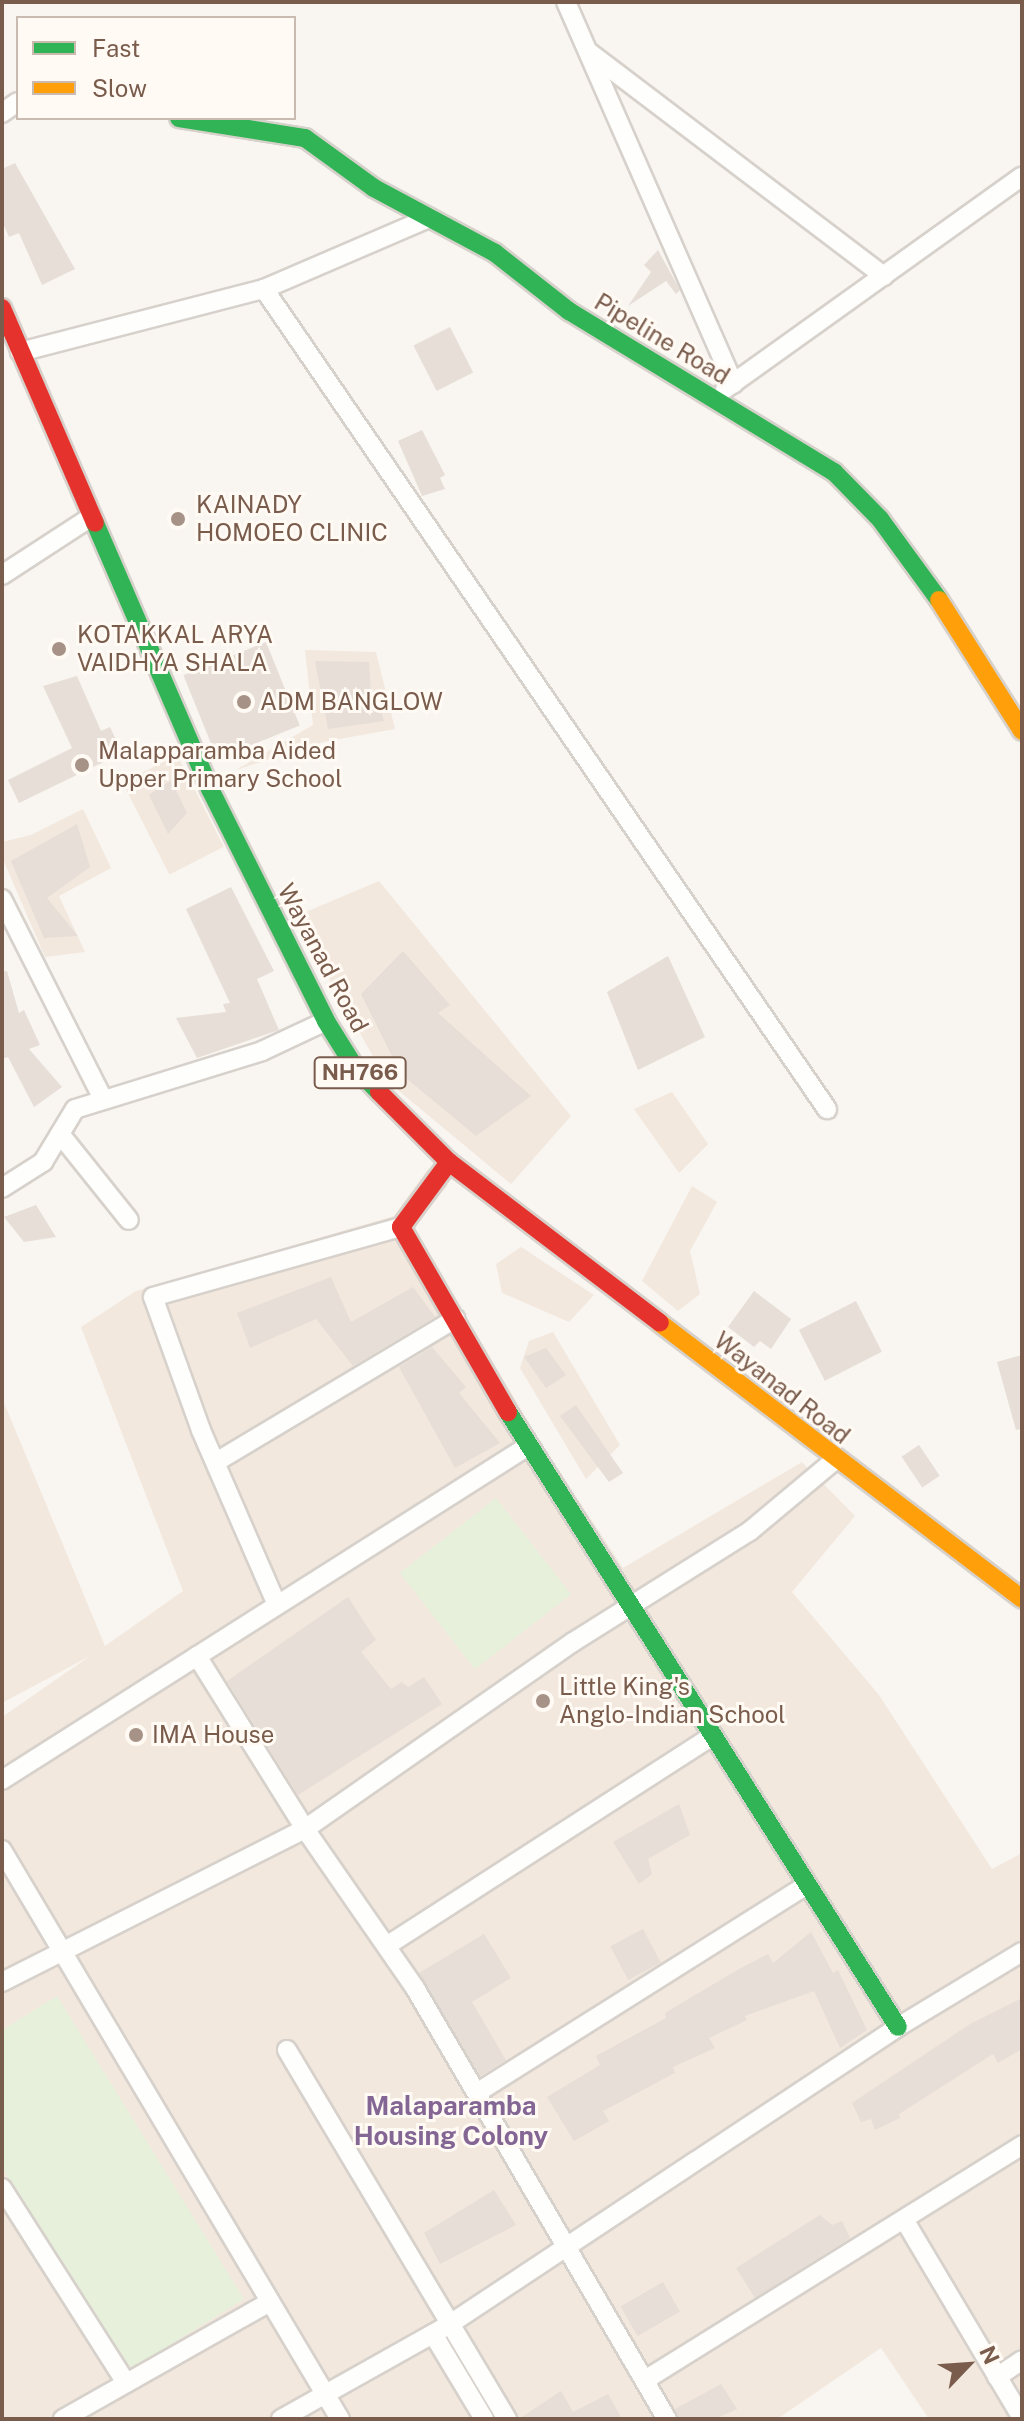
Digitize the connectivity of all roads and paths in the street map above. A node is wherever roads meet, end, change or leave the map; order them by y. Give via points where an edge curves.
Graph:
1 (566, 2) edge
2 (588, 52) junction
3 (187, 120) edge
4 (1022, 176) edge
5 (429, 218) junction
6 (884, 276) junction
7 (264, 289) junction
8 (2, 308) edge
9 (20, 352) junction
10 (734, 384) junction
11 (710, 396) junction
12 (91, 517) junction
13 (2, 575) edge
14 (1022, 731) edge
15 (2, 899) edge
16 (9, 933) edge
17 (326, 1021) junction
18 (103, 1099) junction
19 (827, 1109) dead end
20 (60, 1134) junction
21 (449, 1162) junction
22 (2, 1188) edge
23 (129, 1220) dead end
24 (401, 1227) junction
25 (455, 1319) junction
26 (528, 1446) junction
27 (835, 1460) junction
28 (216, 1462) junction
29 (1022, 1599) edge
30 (634, 1604) junction
31 (277, 1605) junction
32 (197, 1656) junction
33 (712, 1736) junction
34 (2, 1780) edge
35 (305, 1829) junction
36 (2, 1850) edge
37 (807, 1885) junction
38 (388, 1945) junction
39 (61, 1951) junction
40 (1022, 1952) edge
41 (2, 1982) edge
42 (898, 2027) junction
43 (287, 2050) dead end
44 (478, 2092) junction
45 (1022, 2145) edge
46 (2, 2188) edge
47 (905, 2221) junction
48 (569, 2245) junction
49 (270, 2302) junction
50 (450, 2324) junction
51 (433, 2334) junction
52 (1022, 2360) edge
53 (997, 2377) junction
54 (645, 2380) junction
55 (126, 2383) junction
56 (325, 2395) junction
57 (1022, 2418) edge
58 (63, 2419) edge
59 (281, 2419) edge
60 (340, 2419) edge
61 (484, 2419) edge
62 (507, 2419) edge
63 (667, 2419) edge

1 - 2 street
2 - 6 street
2 - 10 street
3 - 5 main road, Pipeline Road via 305,138 374,188
4 - 6 street
5 - 7 street
5 - 11 main road, Pipeline Road via 495,253 569,311
6 - 10 street
7 - 9 street
7 - 19 street
8 - 9 main road, Wayanad Road / NH766
9 - 12 main road, Wayanad Road / NH766
10 - 11 street
11 - 14 main road, Pipeline Road via 834,472 880,519 922,573
12 - 13 street
12 - 17 main road, Wayanad Road / NH766 via 210,789
15 - 16 street
16 - 18 street
17 - 18 street via 262,1051
17 - 21 main road, Wayanad Road / NH766 via 363,1076
18 - 20 street via 75,1109
20 - 22 street via 43,1162
20 - 23 street
21 - 24 main road
21 - 27 main road, Wayanad Road / NH766
24 - 25 main road
24 - 28 street via 153,1297
25 - 26 main road
25 - 28 street
26 - 30 main road
26 - 31 street
27 - 29 main road, Wayanad Road / NH766
27 - 30 street via 750,1531
28 - 31 street
30 - 33 main road
30 - 35 street
31 - 32 street
32 - 34 street
32 - 35 street
33 - 37 main road
33 - 38 street
35 - 38 street
35 - 39 street
36 - 39 street
37 - 42 main road
37 - 44 street
38 - 44 street
39 - 41 street
39 - 49 street
40 - 42 street
42 - 48 street
43 - 50 street
44 - 48 street
45 - 47 street
46 - 55 street
47 - 53 street
47 - 54 street
48 - 50 street
48 - 54 street
49 - 55 street
49 - 56 street
50 - 51 street
50 - 62 street
51 - 56 street
51 - 61 street
52 - 53 street
53 - 57 street
54 - 63 street
55 - 58 street
56 - 59 street
56 - 60 street

